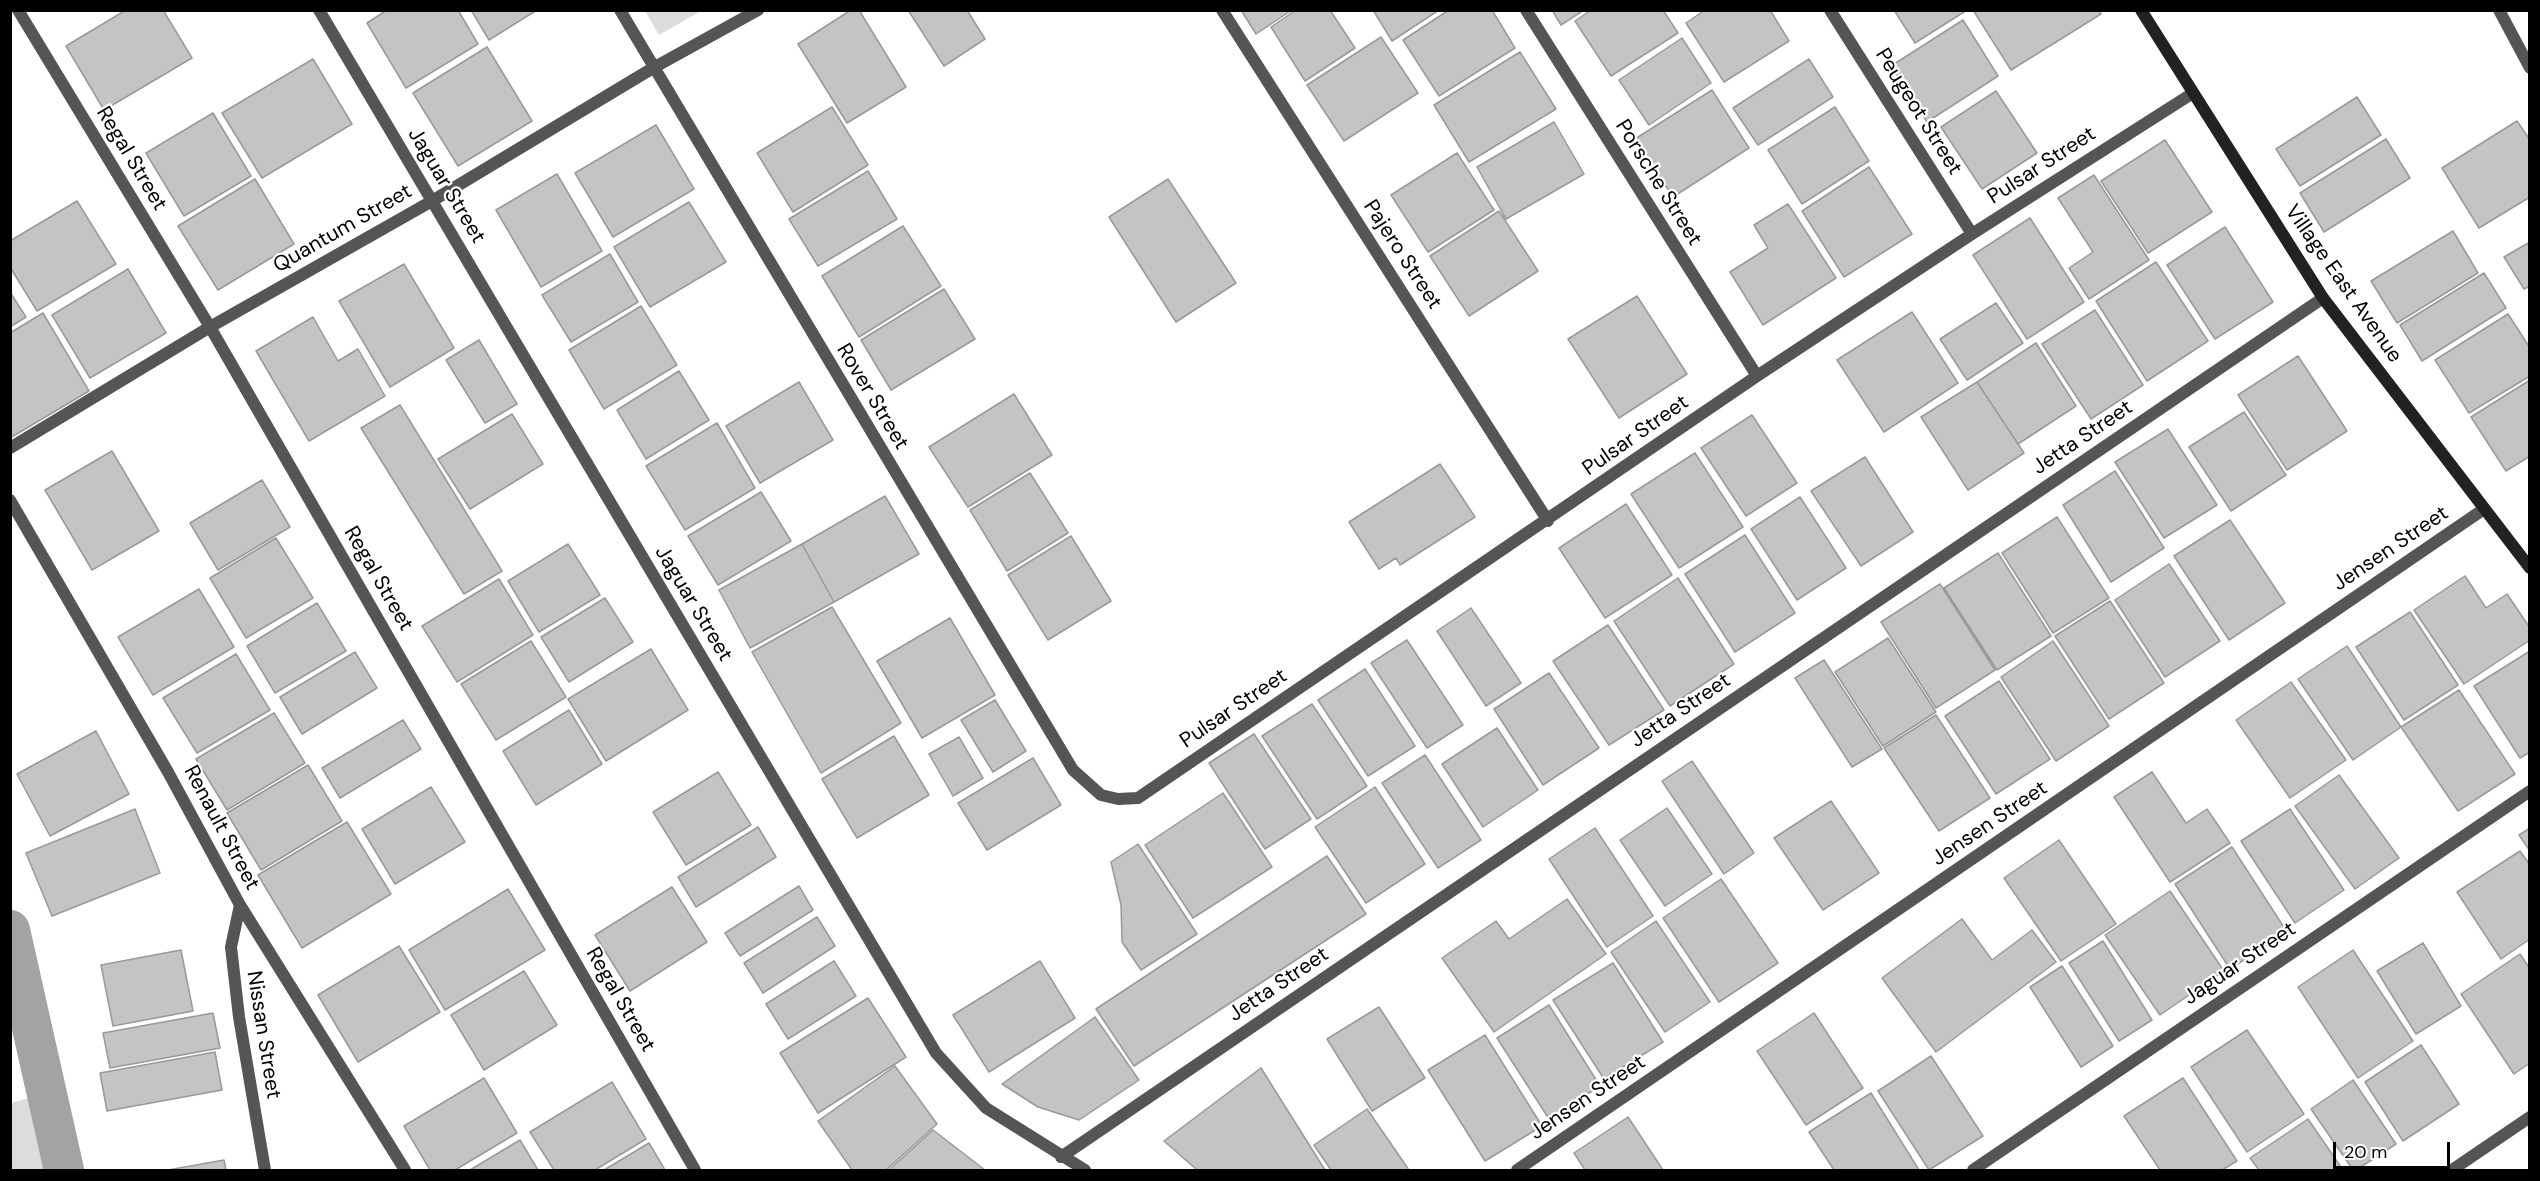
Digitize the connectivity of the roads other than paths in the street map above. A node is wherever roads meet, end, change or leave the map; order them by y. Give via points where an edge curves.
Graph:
1 (18, 10) edge
2 (319, 10) edge
3 (620, 10) edge
4 (758, 10) edge
5 (1222, 10) edge
6 (1526, 10) edge
7 (1830, 10) edge
8 (2141, 10) edge
9 (2499, 10) edge
10 (653, 68) junction
11 (2529, 68) edge
12 (2193, 93) junction
13 (432, 201) junction
14 (1972, 234) junction
15 (2323, 298) junction
16 (210, 327) junction
17 (1757, 376) junction
18 (10, 448) edge
19 (10, 500) edge
20 (2484, 509) junction
21 (1548, 521) junction
22 (2529, 568) edge
23 (2529, 791) edge
24 (1101, 795) joint
25 (240, 905) junction
26 (2529, 1117) edge
27 (1061, 1157) junction
28 (1992, 1165) edge
29 (265, 1170) edge
30 (405, 1170) edge
31 (695, 1170) edge
32 (1085, 1170) edge
33 (1517, 1170) edge
34 (1973, 1170) edge
35 (2452, 1170) edge

1 - 16 street, Regal Street
2 - 13 street, Jaguar Street
3 - 10 street, Rover Street
4 - 10 street, Quantum Street
5 - 21 street, Pajero Street
6 - 17 street, Porsche Street
7 - 14 street, Peugeot Street
8 - 12 street, Village East Avenue
9 - 11 street
10 - 13 street, Quantum Street
10 - 24 street, Rover Street via 1073,770
12 - 14 street, Pulsar Street
12 - 15 street, Village East Avenue
13 - 16 street, Quantum Street
13 - 27 street, Jaguar Street via 936,1053 986,1108
14 - 17 street, Pulsar Street
15 - 20 street, Village East Avenue
15 - 27 street, Jetta Street
16 - 18 street, Quantum Street
16 - 31 street, Regal Street
17 - 21 street, Pulsar Street
19 - 25 street, Renault Street via 168,772
20 - 22 street, Village East Avenue
20 - 33 street, Jensen Street
21 - 24 street, Pulsar Street via 1137,798
23 - 28 street, Jaguar Street
25 - 29 street, Nissan Street via 231,947
25 - 30 street, Renault Street
26 - 35 street
27 - 32 street, Jaguar Street
28 - 34 street, Jaguar Street

